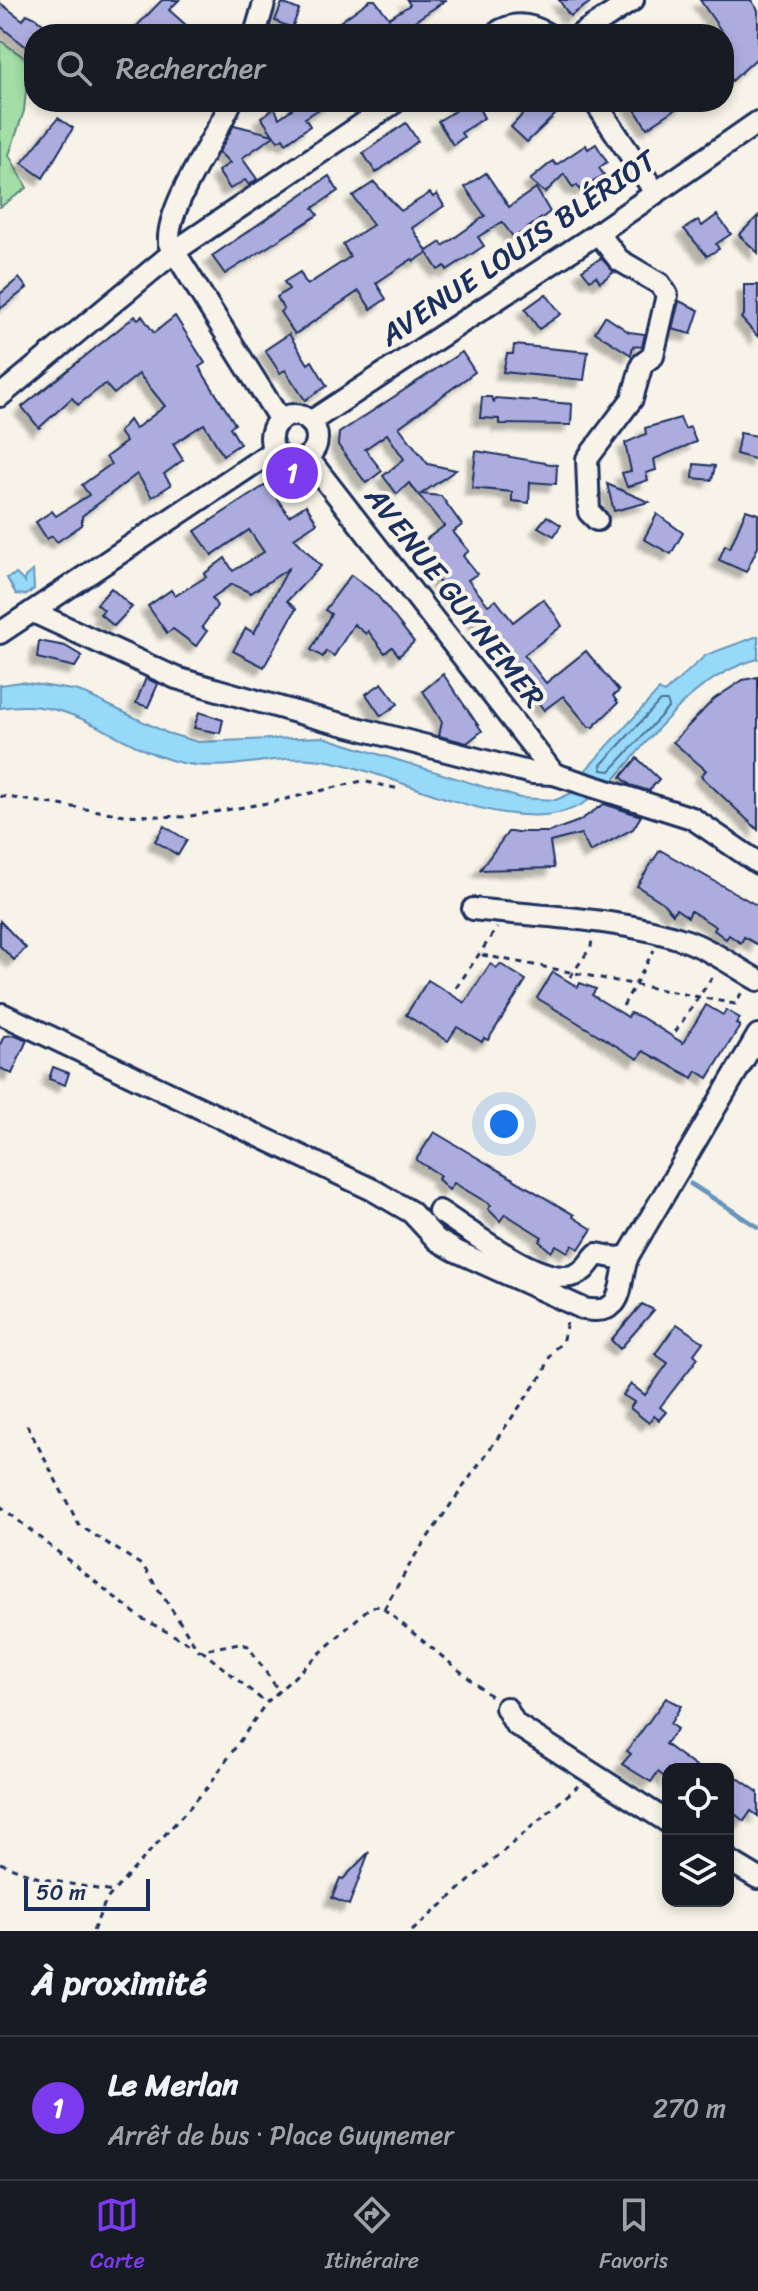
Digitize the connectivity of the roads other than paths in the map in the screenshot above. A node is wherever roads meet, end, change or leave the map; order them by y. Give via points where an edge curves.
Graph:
1 (265, 0) edge
2 (633, 0) edge
3 (258, 24) edge
4 (596, 24) edge
5 (227, 112) edge
6 (380, 112) edge
7 (602, 112) edge
8 (758, 122) edge
9 (655, 192) junction
10 (598, 233) junction
11 (175, 251) junction
12 (1, 393) edge
13 (280, 420) junction
14 (310, 422) junction
15 (268, 454) junction
16 (308, 458) junction
17 (597, 520) dead end
18 (33, 612) junction
19 (0, 633) edge
20 (563, 777) junction
21 (758, 863) edge
22 (473, 909) dead end
23 (755, 978) edge
24 (2, 1014) edge
25 (758, 1035) edge
26 (439, 1211) dead end
27 (628, 1256) junction
28 (506, 1708) road end
29 (662, 1818) edge
30 (734, 1864) edge
31 (758, 1878) edge

1 - 3 street
2 - 4 street
5 - 11 street via 177,204 168,230
6 - 11 street
7 - 9 street
8 - 9 street, AVENUE LOUIS BLÉRIOT
9 - 10 street, AVENUE LOUIS BLÉRIOT
10 - 14 street, AVENUE LOUIS BLÉRIOT
10 - 17 street via 619,260 660,284 667,295 653,356 642,364 632,399 587,459 589,512
11 - 12 street
11 - 13 street
13 - 14 street via 294,415
13 - 15 street
14 - 16 street via 318,438
15 - 16 street via 292,461
15 - 18 street
16 - 20 street, AVENUE GUYNEMER
18 - 19 street
18 - 20 street via 176,678
20 - 21 street via 692,818
22 - 23 street via 655,933 687,941
24 - 27 street via 373,1190 411,1212 437,1240 456,1251 584,1309 597,1311 618,1299
25 - 27 street
26 - 27 street via 519,1262 555,1276 572,1277 586,1270 597,1254
28 - 29 street via 515,1724
30 - 31 street

